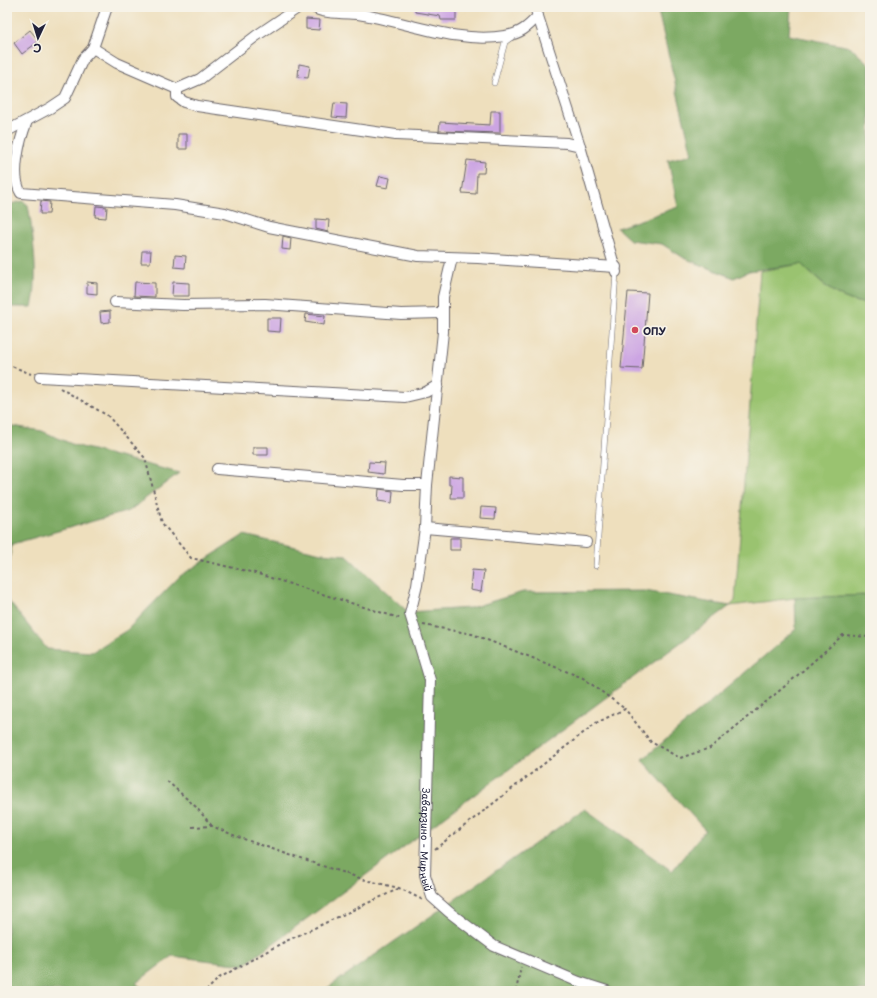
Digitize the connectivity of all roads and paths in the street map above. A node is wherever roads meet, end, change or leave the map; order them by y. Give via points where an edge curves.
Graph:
1 (107, 7) edge
2 (299, 7) edge
3 (314, 7) edge
4 (537, 12) edge
5 (516, 34) junction
6 (93, 48) junction
7 (494, 83) dead end
8 (178, 89) junction
9 (27, 121) junction
10 (7, 131) edge
11 (580, 146) junction
12 (452, 258) junction
13 (616, 270) junction
14 (115, 302) dead end
15 (442, 313) junction
16 (7, 364) edge
17 (40, 377) junction
18 (438, 385) junction
19 (217, 469) dead end
20 (427, 484) junction
21 (425, 528) junction
22 (586, 542) dead end
23 (596, 566) dead end
24 (412, 622) junction
25 (870, 636) edge
26 (625, 709) junction
27 (167, 781) dead end
28 (212, 826) junction
29 (192, 828) dead end
30 (426, 856) junction
31 (399, 888) junction
32 (428, 902) dead end
33 (522, 958) junction
34 (206, 991) edge
35 (516, 991) edge
36 (607, 991) edge

1 - 6 street
2 - 8 street via 200,79
3 - 5 street via 324,11 358,14 423,30 483,37
4 - 5 street via 528,27
4 - 11 street
5 - 7 lane via 505,42
6 - 8 street via 117,63
6 - 9 street via 80,64 65,98
8 - 11 street via 176,94 179,100 197,106 396,135 567,143
9 - 10 street
9 - 12 street via 20,139 17,158 21,193 175,205 225,213 269,227 418,256
11 - 13 street
12 - 13 street
12 - 15 street, Заварзино - Мирный
13 - 23 lane
14 - 15 street via 182,305 265,304 401,314
15 - 18 street, Заварзино - Мирный via 443,332
16 - 17 path
17 - 18 street via 404,397 426,392
17 - 24 path via 108,416 145,458 162,523 191,558 255,573
18 - 20 street, Заварзино - Мирный
19 - 20 street via 403,485
20 - 21 street, Заварзино - Мирный
21 - 22 street
21 - 24 street, Заварзино - Мирный via 417,585 411,605
24 - 26 path via 472,634 583,678
24 - 30 street, Заварзино - Мирный via 430,680
25 - 26 path via 844,635 710,748 680,758 651,742
26 - 30 path via 596,723
27 - 28 path via 196,807
28 - 29 path
28 - 31 path via 304,860
30 - 33 street, Заварзино - Мирный via 425,875 432,897 494,946
31 - 32 path
31 - 34 path via 280,944 219,978
33 - 35 path
33 - 36 street, Заварзино - Мирный

